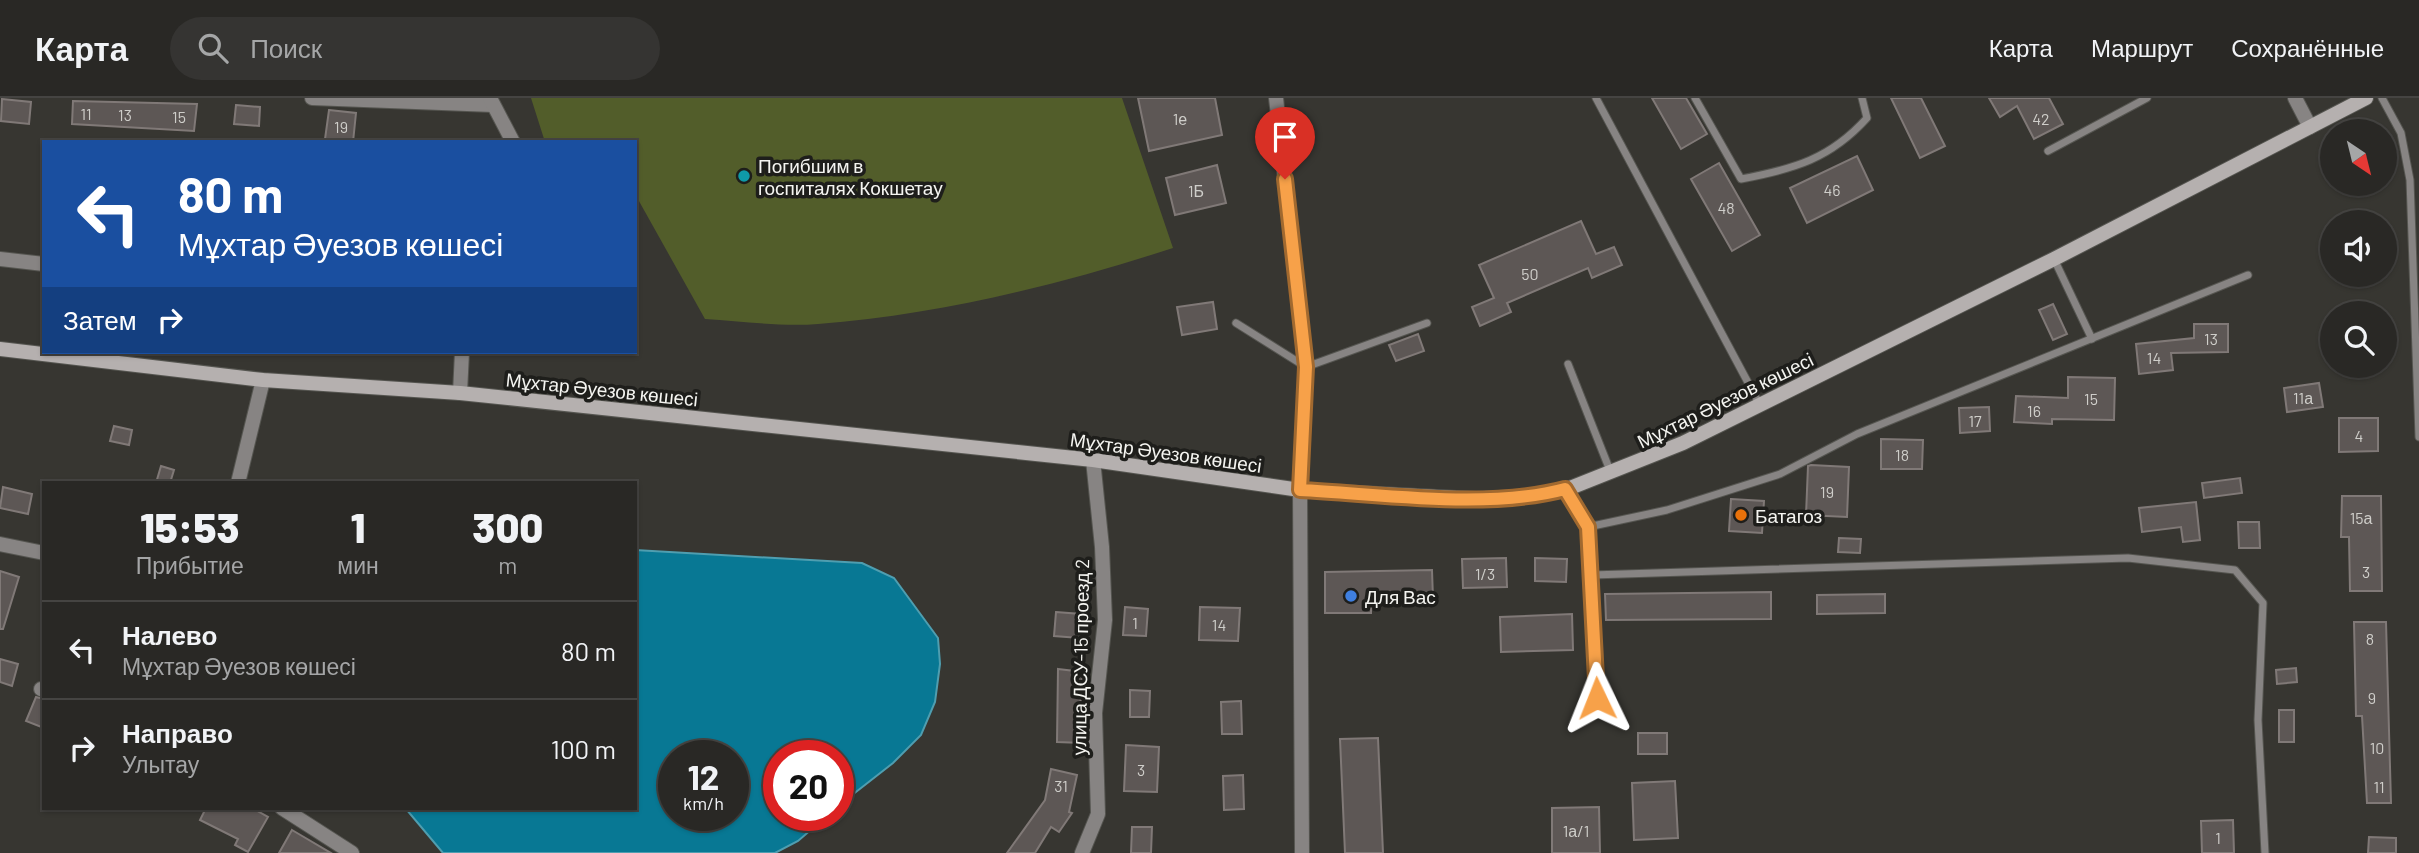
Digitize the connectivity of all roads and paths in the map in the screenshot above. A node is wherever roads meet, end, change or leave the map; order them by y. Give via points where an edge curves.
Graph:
1 (312, 98) edge
2 (1276, 98) edge
3 (1596, 98) edge
4 (1695, 98) edge
5 (1862, 98) edge
6 (2147, 98) edge
7 (2295, 98) edge
8 (2366, 98) edge
9 (2382, 98) edge
10 (491, 102) edge
11 (2310, 127) junction
12 (512, 140) edge
13 (2048, 151) dead end
14 (0, 259) edge
15 (2054, 259) junction
16 (42, 264) edge
17 (2248, 275) dead end
18 (1236, 323) dead end
19 (1427, 323) dead end
20 (2092, 339) junction
21 (0, 349) edge
22 (42, 354) edge
23 (42, 354) edge
24 (462, 354) edge
25 (1568, 364) dead end
26 (1306, 367) junction
27 (263, 380) junction
28 (460, 393) junction
29 (1760, 405) junction
30 (2419, 437) edge
31 (1093, 460) junction
32 (1611, 474) junction
33 (238, 481) edge
34 (1565, 489) junction
35 (1300, 490) junction
36 (1588, 527) junction
37 (0, 544) edge
38 (42, 553) edge
39 (1592, 575) junction
40 (1597, 698) dead end
41 (285, 810) edge
42 (352, 853) edge
43 (1082, 853) edge
44 (1302, 853) edge
45 (2265, 853) edge

1 - 10 street
2 - 26 street
3 - 29 lane
4 - 5 lane via 1741,179 1791,170 1847,140 1867,118
6 - 13 lane
7 - 11 street
8 - 11 main road, Мұхтар Әуезов көшесі
9 - 30 lane via 2401,133 2409,168
10 - 12 street
11 - 15 main road, Мұхтар Әуезов көшесі
14 - 16 street
15 - 20 lane
15 - 29 main road, Мұхтар Әуезов көшесі
17 - 20 lane
18 - 26 lane
19 - 26 lane
20 - 36 lane via 1857,434 1780,474 1667,510
21 - 22 main road, Мұхтар Әуезов көшесі
23 - 27 main road, Мұхтар Әуезов көшесі
24 - 28 street
25 - 32 lane
26 - 35 street
27 - 28 main road, Мұхтар Әуезов көшесі
27 - 33 street
28 - 31 main road, Мұхтар Әуезов көшесі
29 - 32 main road, Мұхтар Әуезов көшесі
31 - 35 main road, Мұхтар Әуезов көшесі
31 - 43 street, улица ДСУ-15 проезд 2 via 1105,620 1095,713 1098,814
32 - 34 main road, Мұхтар Әуезов көшесі
34 - 35 main road, Мұхтар Әуезов көшесі via 1476,499
34 - 36 lane
35 - 44 street
36 - 39 lane
37 - 38 street
39 - 40 lane
39 - 45 lane via 2128,558 2235,570 2263,603 2258,720
41 - 42 street

